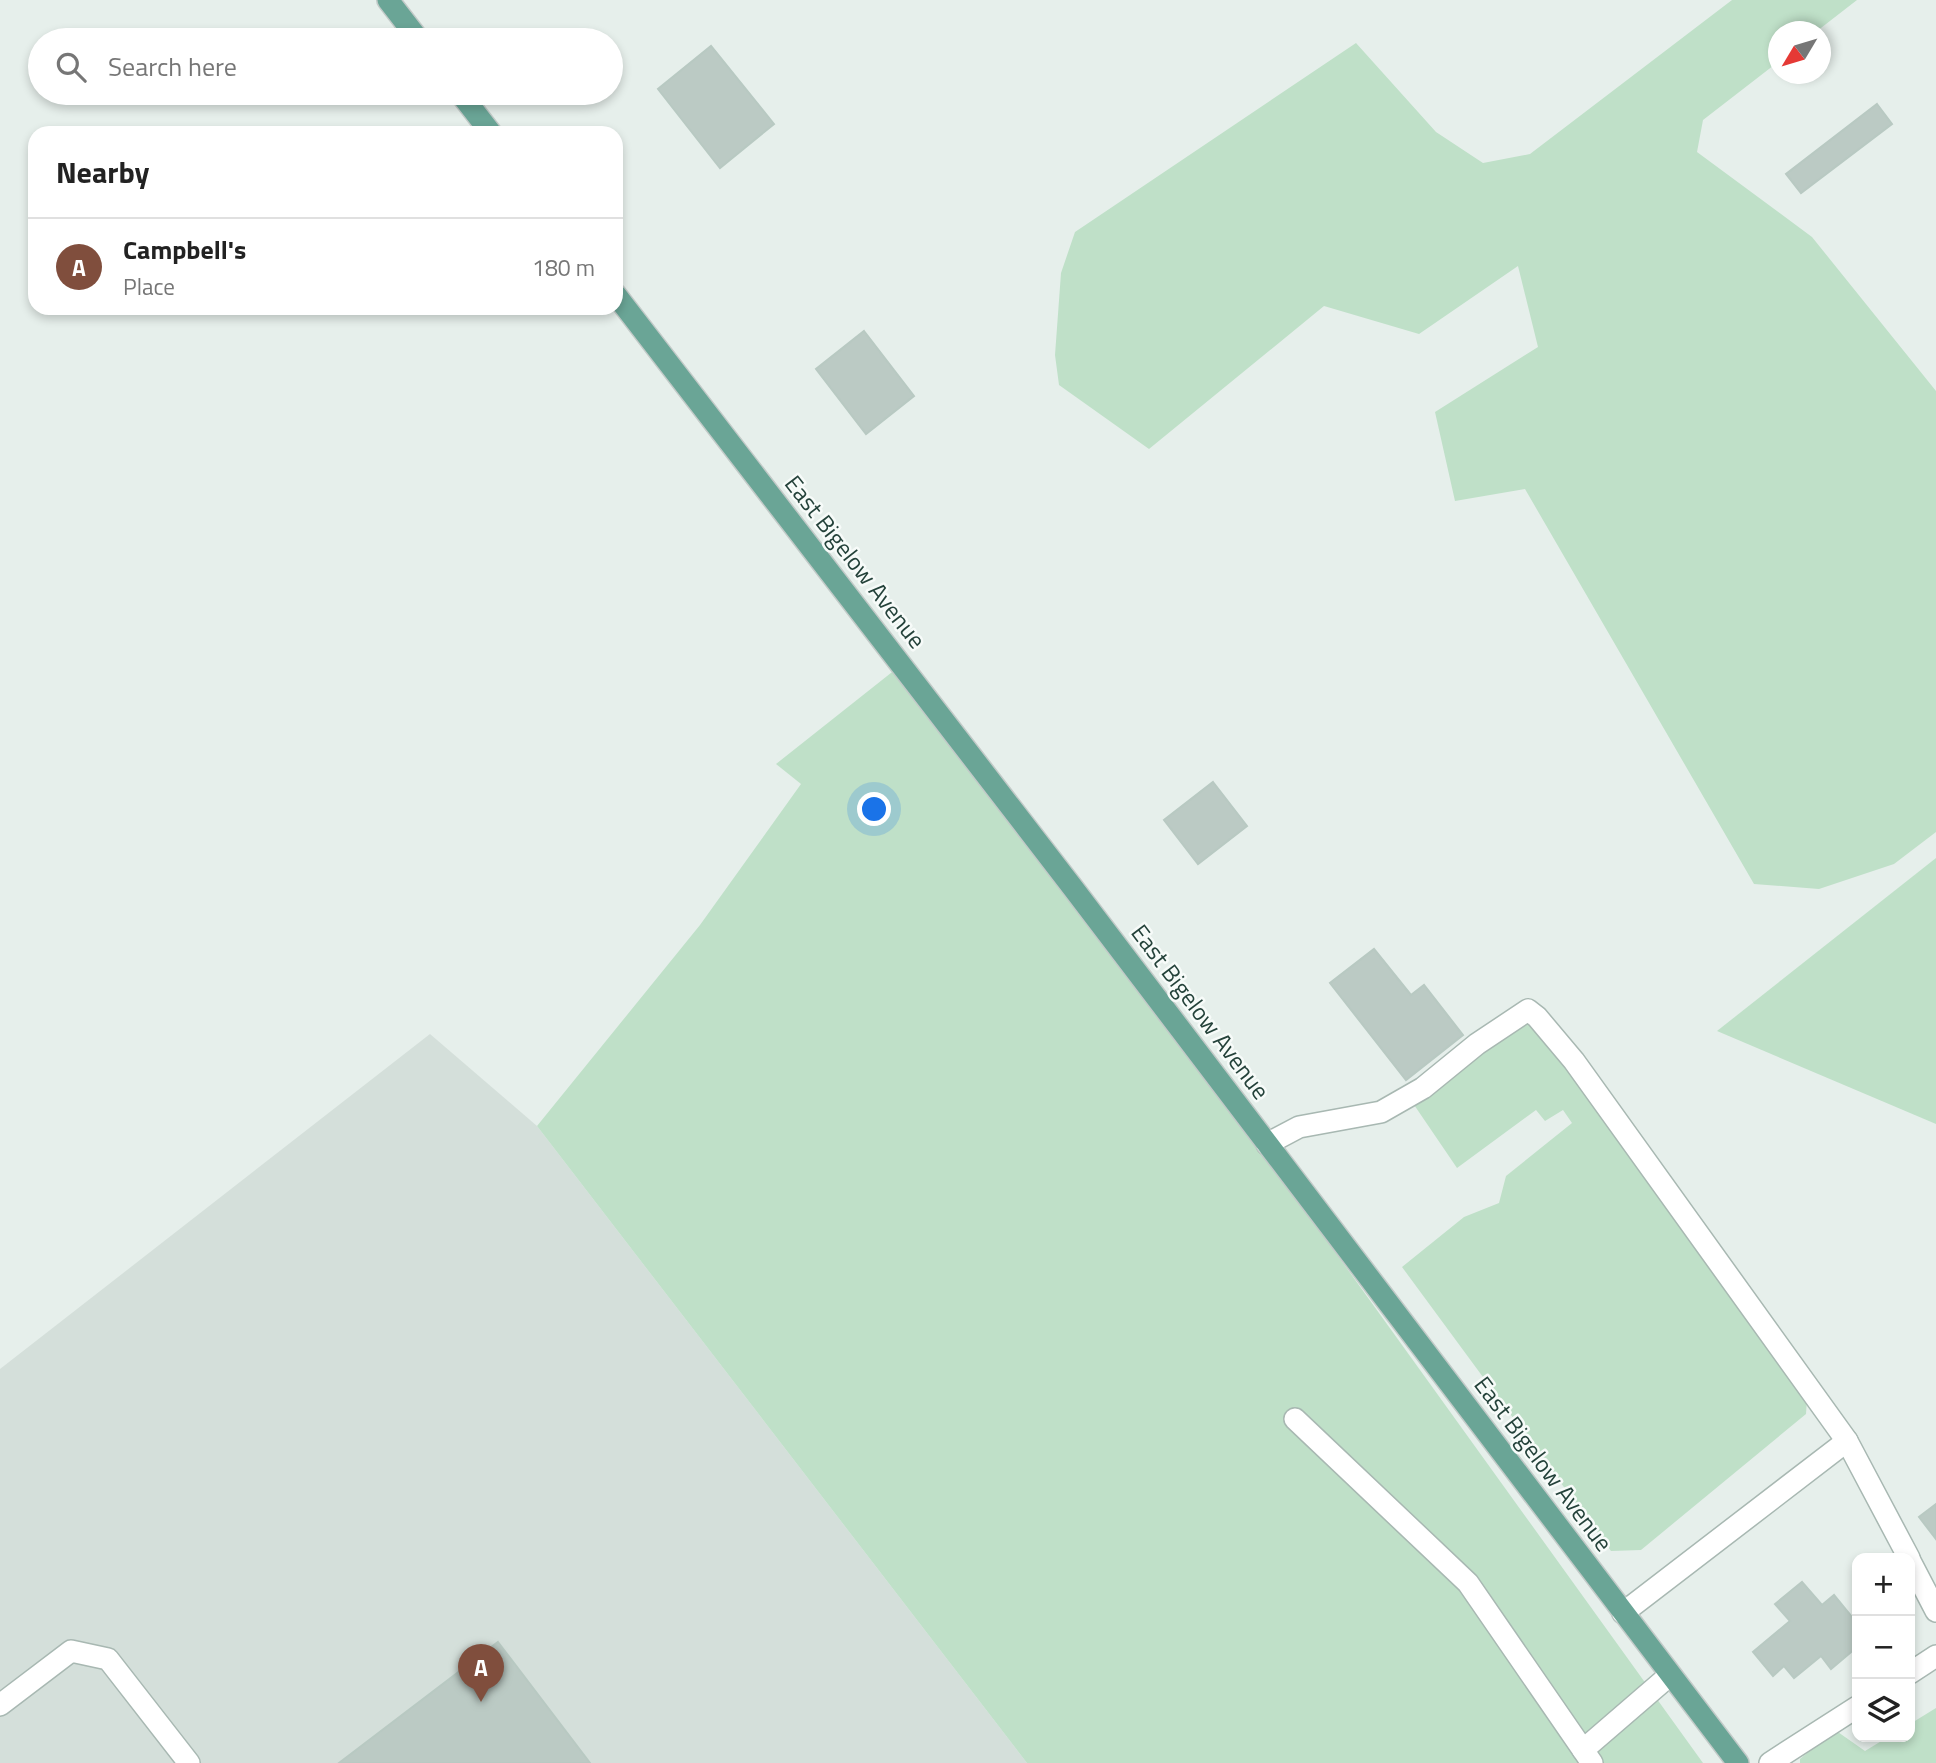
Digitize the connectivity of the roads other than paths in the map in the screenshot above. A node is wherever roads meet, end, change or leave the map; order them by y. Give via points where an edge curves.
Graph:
1 (388, 0) edge
2 (410, 28) edge
3 (469, 105) edge
4 (486, 126) edge
5 (623, 304) edge
6 (1267, 1144) junction
7 (1295, 1419) dead end
8 (1847, 1441) junction
9 (1906, 1553) edge
10 (1915, 1571) edge
11 (1936, 1611) edge
12 (1623, 1614) junction
13 (1936, 1656) edge
14 (1915, 1670) edge
15 (1670, 1675) junction
16 (0, 1704) edge
17 (1852, 1710) edge
18 (1587, 1756) edge
19 (189, 1763) edge
20 (1738, 1763) edge
21 (1770, 1763) edge

1 - 2 main road
3 - 4 main road
5 - 6 main road, East Bigelow Avenue
6 - 8 lane via 1299,1127 1381,1112 1423,1088 1528,1010 1574,1061
6 - 12 main road, East Bigelow Avenue
7 - 18 lane via 1468,1583
8 - 9 lane
8 - 12 lane
10 - 11 lane
12 - 15 main road, East Bigelow Avenue
13 - 14 lane
15 - 18 lane
15 - 20 main road, East Bigelow Avenue
16 - 19 lane via 71,1651 108,1659
17 - 21 lane

